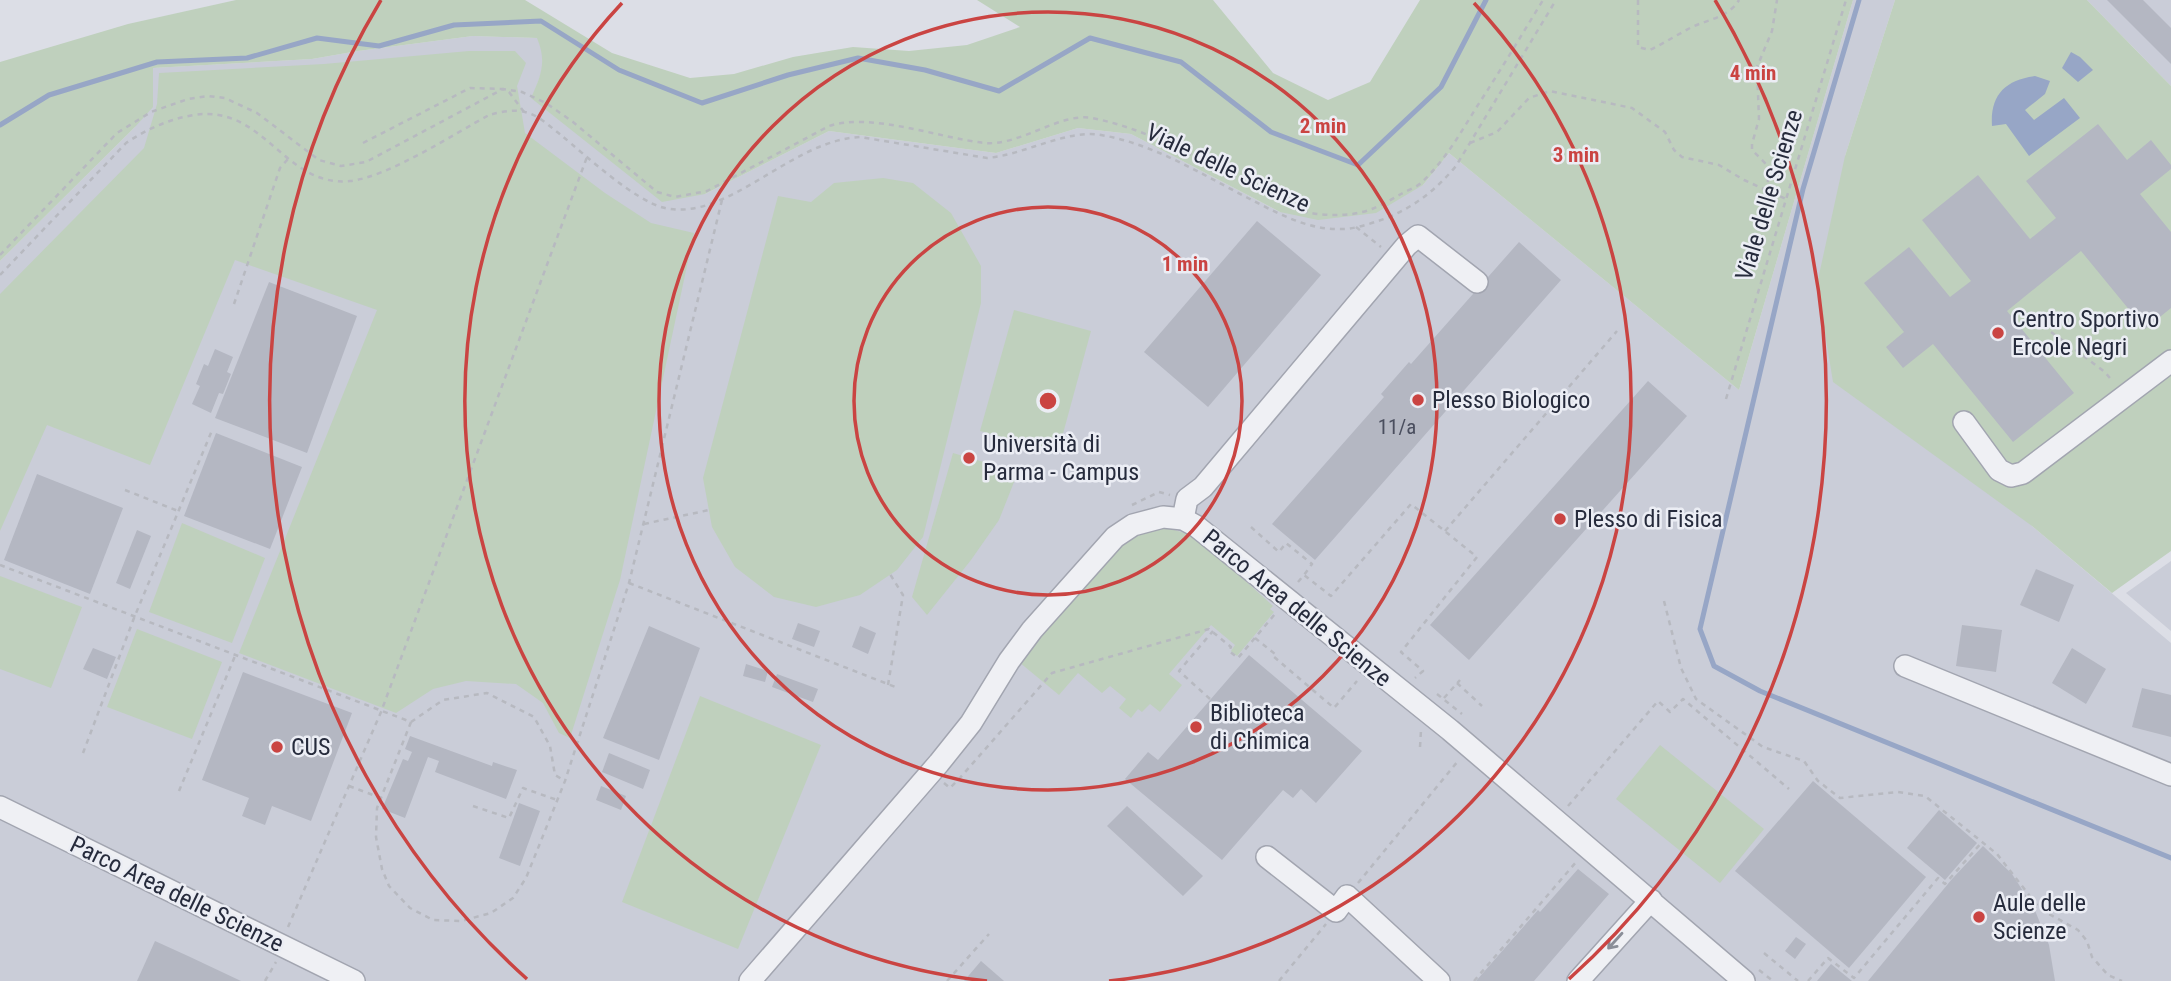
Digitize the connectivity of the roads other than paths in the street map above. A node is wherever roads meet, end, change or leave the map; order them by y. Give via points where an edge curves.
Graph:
1 (1477, 282) dead end
2 (2171, 361) edge
3 (1964, 422) dead end
4 (1183, 519) junction
5 (1905, 666) dead end
6 (2171, 775) edge
7 (0, 807) edge
8 (1267, 857) dead end
9 (1651, 900) junction
10 (354, 981) edge
11 (750, 981) edge
12 (1439, 981) edge
13 (1578, 981) edge
14 (1744, 981) edge

1 - 4 street via 1418,236 1203,487 1187,499
2 - 3 street via 2023,473 2011,476 1999,470
4 - 9 street, Parco Area delle Scienze via 1470,746
4 - 11 street, Parco Area delle Scienze via 1147,520 1115,537 1032,630 939,763
5 - 6 street
7 - 10 street, Parco Area delle Scienze
8 - 12 street via 1341,904
9 -> 13 street
9 - 14 street, Parco Area delle Scienze

